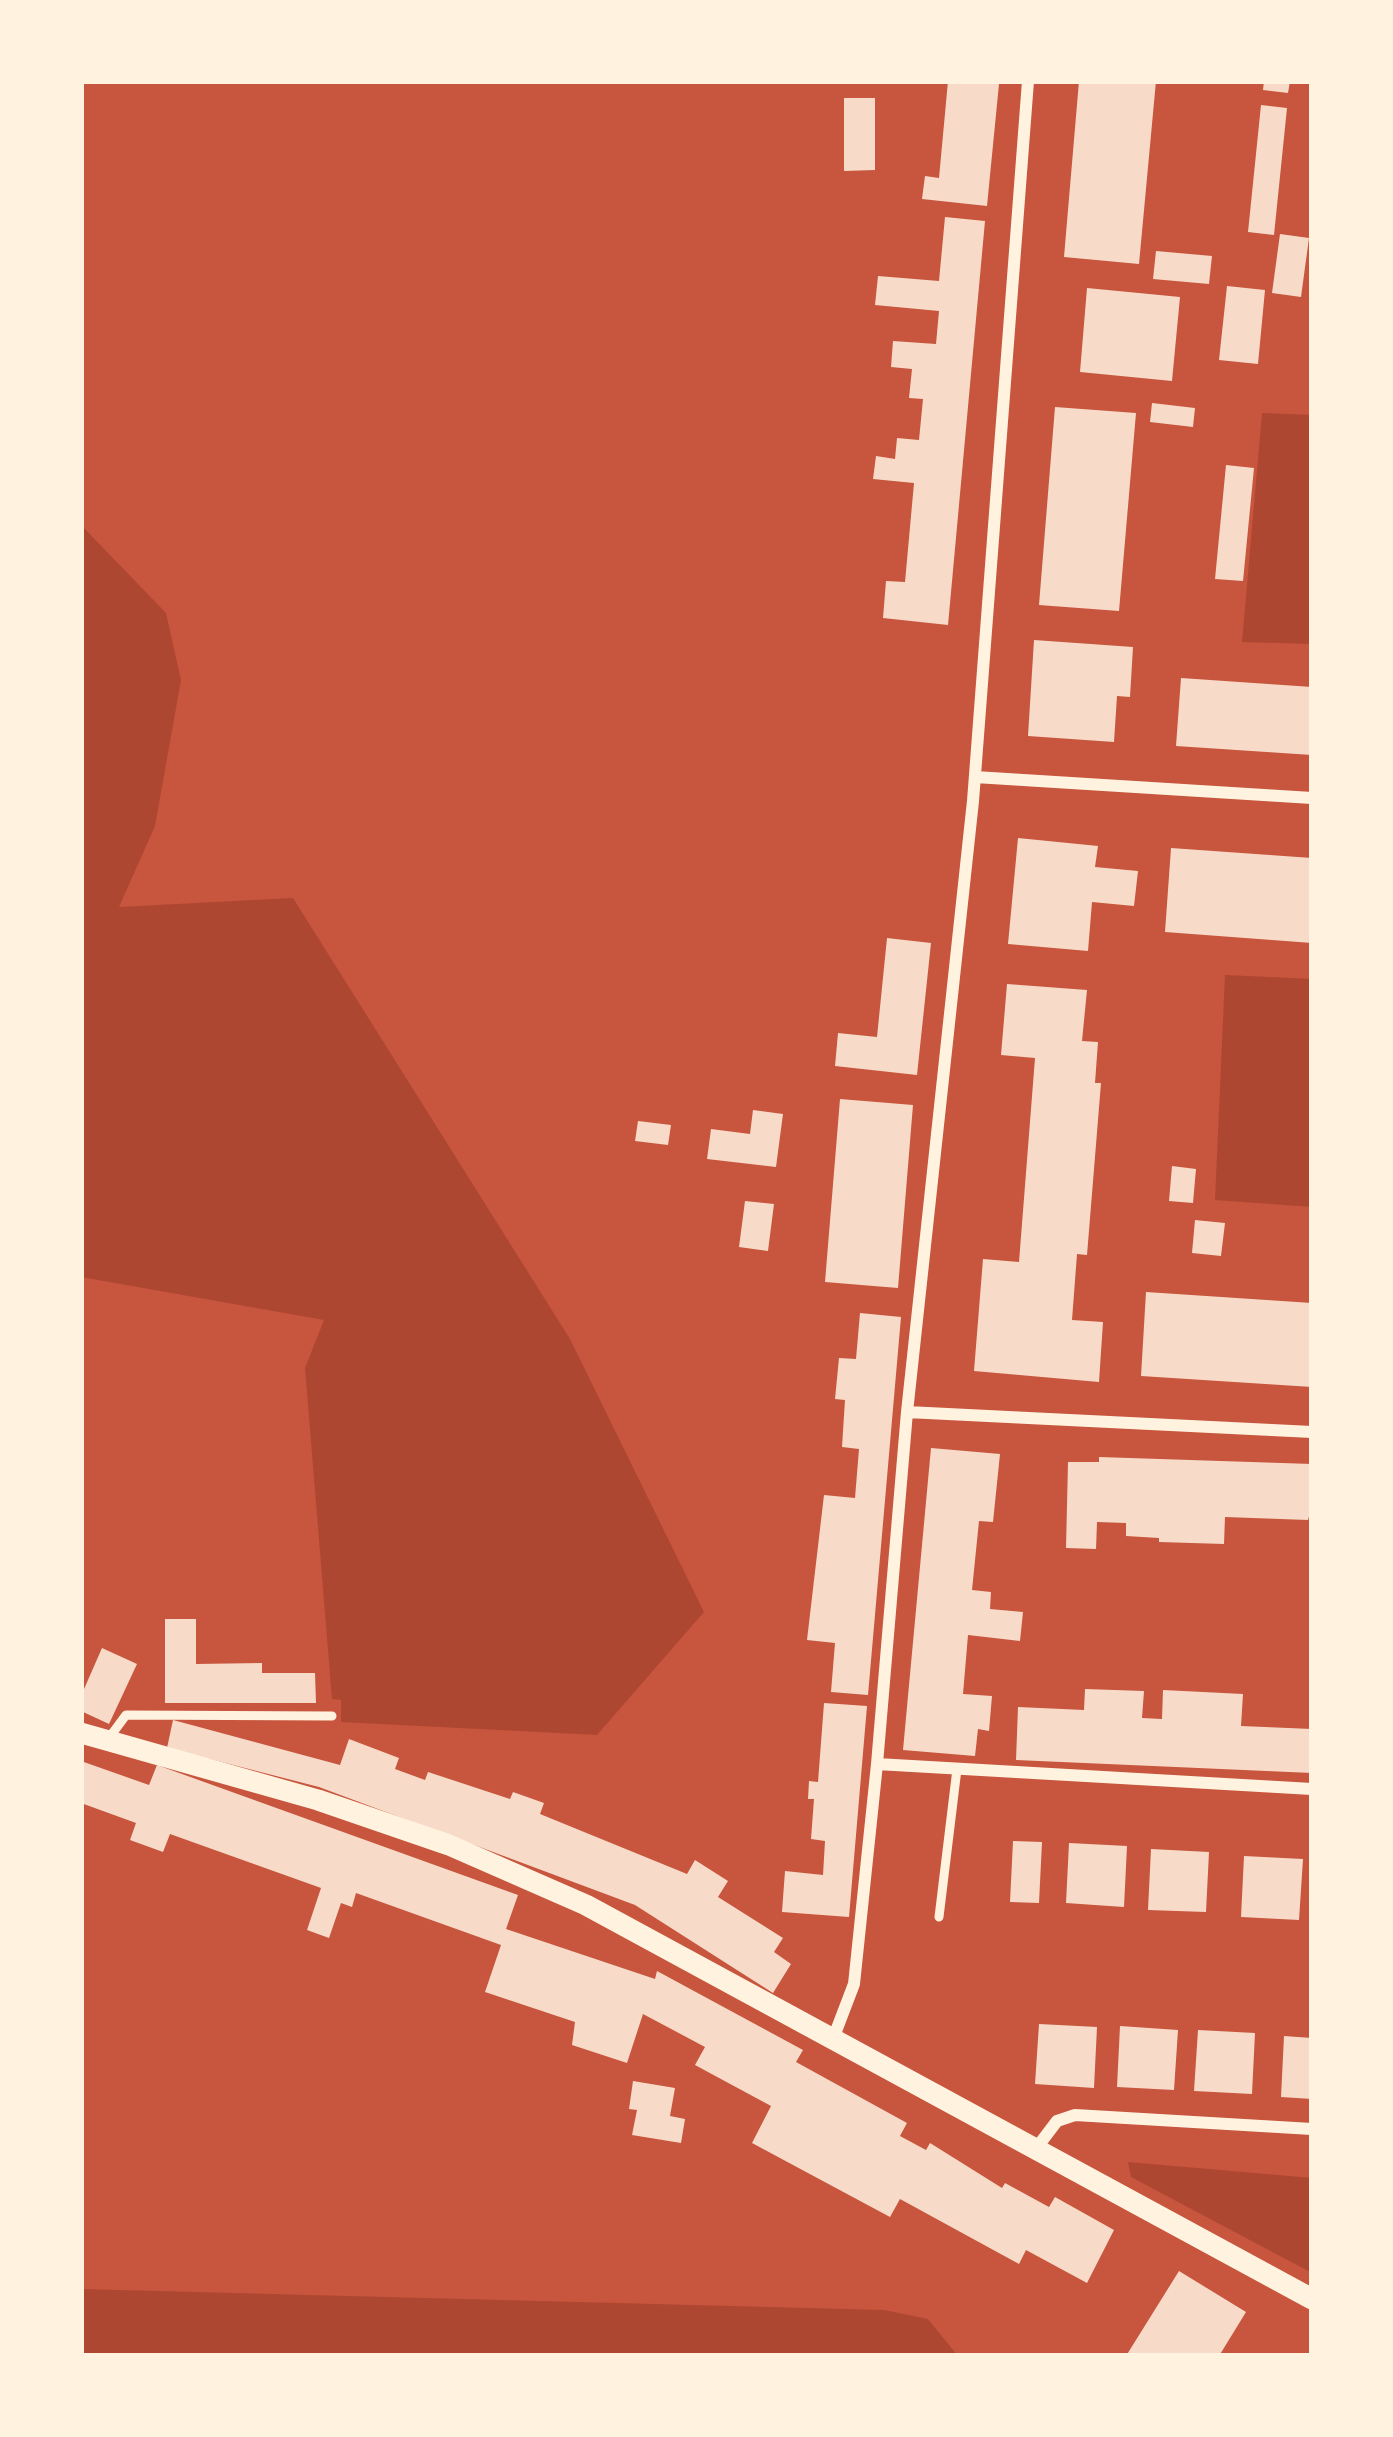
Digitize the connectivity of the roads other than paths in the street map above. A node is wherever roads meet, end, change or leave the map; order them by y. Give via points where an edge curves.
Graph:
1 (1028, 81) edge
2 (974, 777) junction
3 (1312, 798) edge
4 (907, 1412) junction
5 (1312, 1432) edge
6 (332, 1716) dead end
7 (81, 1733) edge
8 (106, 1742) junction
9 (877, 1764) junction
10 (956, 1769) junction
11 (1312, 1789) edge
12 (938, 1917) dead end
13 (832, 2041) junction
14 (1312, 2129) edge
15 (1035, 2150) junction
16 (1312, 2299) edge

1 - 2 street
2 - 3 street
2 - 4 street
4 - 5 street
4 - 9 street
6 - 8 lane via 127,1715
7 - 8 street
8 - 13 street via 449,1845 586,1906
9 - 10 street
9 - 13 street via 854,1984
10 - 11 street
10 - 12 lane
13 - 15 street
14 - 15 street via 1075,2115 1057,2121
15 - 16 street

